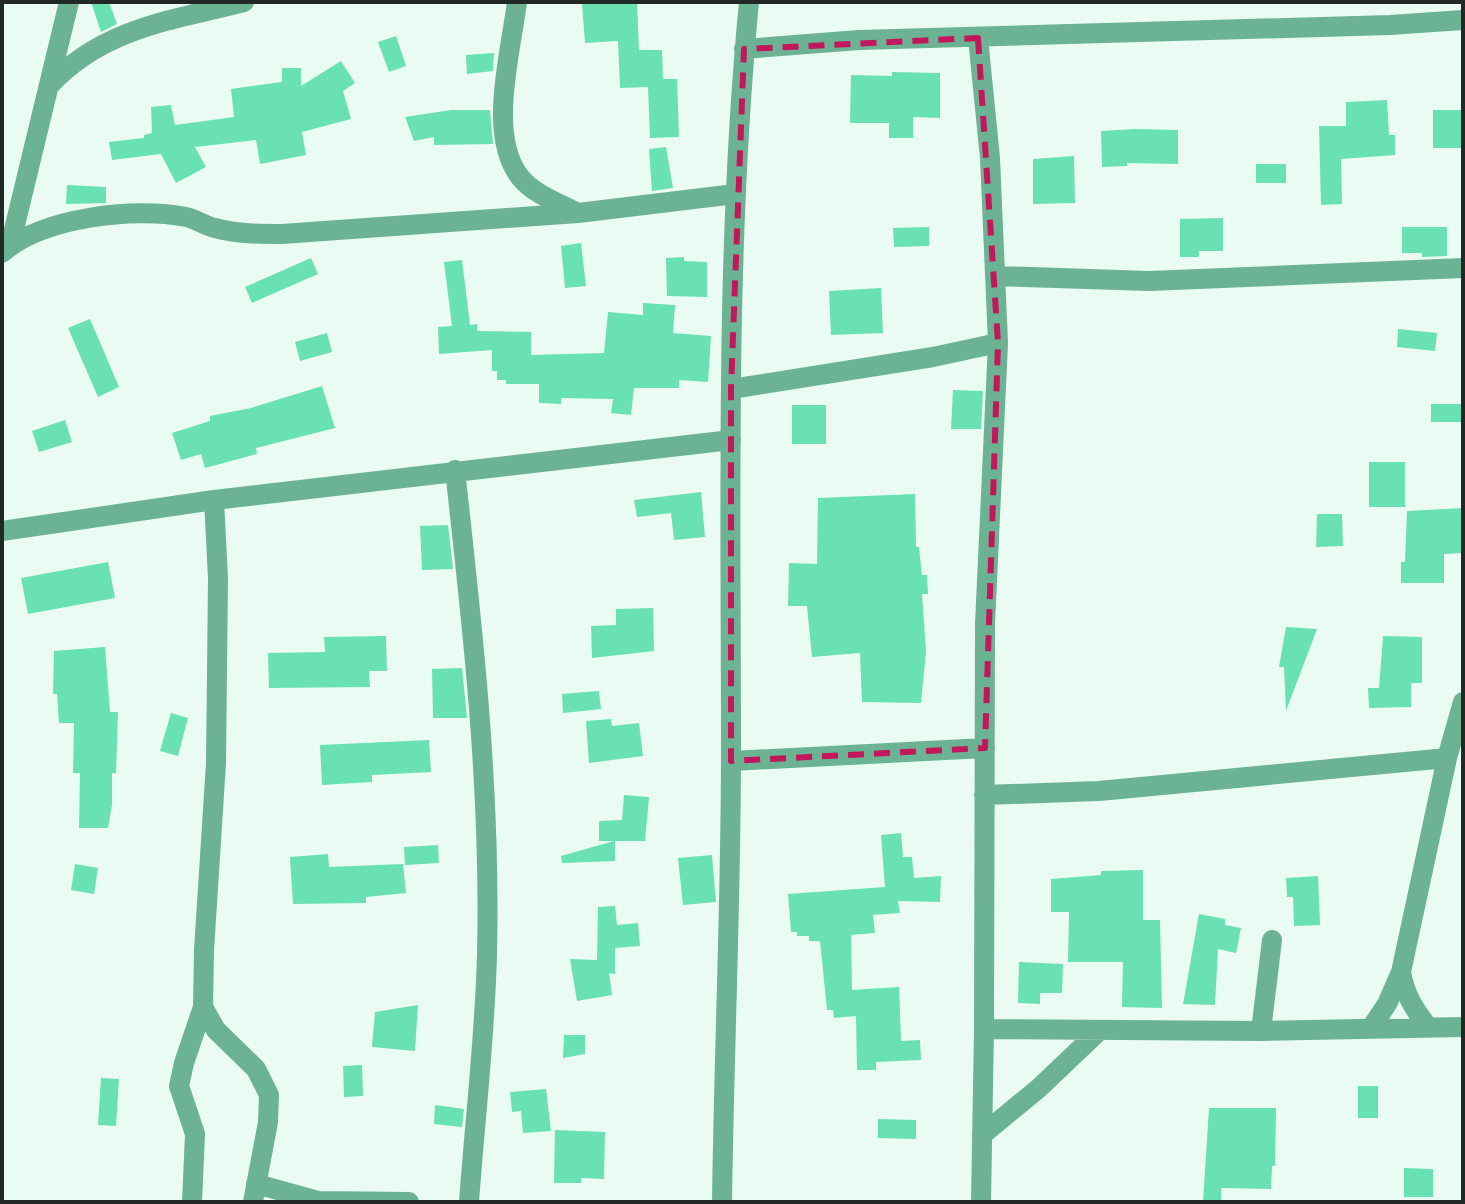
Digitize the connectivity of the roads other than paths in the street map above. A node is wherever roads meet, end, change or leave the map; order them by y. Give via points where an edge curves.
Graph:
1 (69, 2) edge
2 (244, 2) edge
3 (517, 2) edge
4 (749, 2) edge
5 (1463, 20) edge
6 (978, 38) junction
7 (744, 49) junction
8 (47, 88) junction
9 (735, 194) junction
10 (578, 213) junction
11 (6, 249) edge
12 (1463, 268) edge
13 (997, 276) junction
14 (998, 343) junction
15 (731, 389) junction
16 (731, 440) junction
17 (455, 470) junction
18 (214, 500) junction
19 (2, 531) edge
20 (1463, 702) edge
21 (985, 748) junction
22 (1447, 758) junction
23 (731, 761) junction
24 (984, 795) junction
25 (1272, 940) dead end
26 (1401, 972) junction
27 (203, 1007) junction
28 (1428, 1027) junction
29 (1463, 1027) edge
30 (1371, 1028) junction
31 (984, 1029) junction
32 (1100, 1030) junction
33 (1261, 1031) junction
34 (982, 1135) junction
35 (254, 1193) edge
36 (192, 1202) edge
37 (409, 1202) edge
38 (469, 1202) edge
39 (722, 1202) edge
40 (981, 1202) edge

1 - 8 street
2 - 8 street via 97,46 70,63
3 - 10 street via 503,107 505,147 520,178
4 - 7 street
5 - 6 street
6 - 7 street
6 - 13 street
7 - 9 street
8 - 11 street
9 - 10 street
9 - 15 street
10 - 11 street via 282,234 243,234 188,218 113,215 55,225
12 - 13 street via 1149,281
13 - 14 street
14 - 15 street
14 - 21 street
15 - 16 street
16 - 17 street
16 - 23 street
17 - 18 street
17 - 38 street via 479,692 486,890 487,953
18 - 19 street
18 - 27 street via 216,763
20 - 22 street
21 - 23 street
21 - 24 street
22 - 24 street via 1099,791
22 - 26 street
23 - 39 street
24 - 31 street
25 - 33 street
26 - 28 street via 1412,1006
26 - 30 street
27 - 35 street via 216,1030 267,1087 270,1106
27 - 36 street via 179,1086 195,1134
28 - 29 street
28 - 30 street
30 - 33 street
31 - 32 street
31 - 34 street
32 - 33 street
32 - 34 street
34 - 40 street
35 - 37 street via 318,1201

